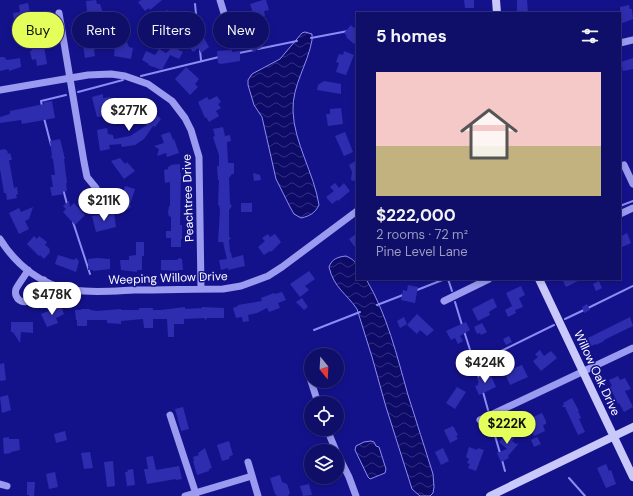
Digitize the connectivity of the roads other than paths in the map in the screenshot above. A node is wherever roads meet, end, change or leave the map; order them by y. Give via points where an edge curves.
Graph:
1 (220, 0) edge
2 (496, 0) edge
3 (224, 12) edge
4 (496, 12) edge
5 (633, 40) edge
6 (621, 43) edge
7 (64, 46) edge
8 (69, 78) junction
9 (0, 90) edge
10 (624, 165) dead end
11 (633, 184) edge
12 (96, 188) dead end
13 (633, 208) edge
14 (356, 212) edge
15 (621, 214) edge
16 (0, 239) edge
17 (28, 270) junction
18 (44, 280) junction
19 (487, 280) edge
20 (539, 280) edge
21 (201, 289) junction
22 (444, 302) dead end
23 (633, 348) edge
24 (583, 372) junction
25 (170, 415) dead end
26 (480, 420) dead end
27 (633, 428) edge
28 (614, 437) junction
29 (248, 462) dead end
30 (344, 466) edge
31 (252, 476) junction
32 (633, 477) edge
33 (196, 494) junction
34 (185, 496) edge
35 (258, 496) edge
36 (356, 496) edge
37 (490, 496) edge

1 - 3 street
2 - 4 street
5 - 6 street
7 - 8 street
8 - 9 street, Peachtree Drive
8 - 12 street via 85,170
8 - 21 street, Peachtree Drive via 111,74 137,80 148,84 172,101 185,118 199,157
10 - 11 street
13 - 15 street
14 - 21 street, Weeping Willow Drive via 268,276 241,286
16 - 17 street, Weeping Willow Drive via 10,254
17 - 18 street, Weeping Willow Drive
17 - 18 street via 16,290 16,296 20,300 30,300
18 - 21 street, Weeping Willow Drive via 64,288 88,291
19 - 22 street
20 - 24 street, Willow Oak Drive
23 - 24 street
24 - 26 street
24 - 28 street, Willow Oak Drive
25 - 33 street
27 - 28 street
28 - 32 street, Willow Oak Drive
28 - 37 street
29 - 31 street
30 - 36 street
31 - 33 street
31 - 35 street
33 - 34 street

